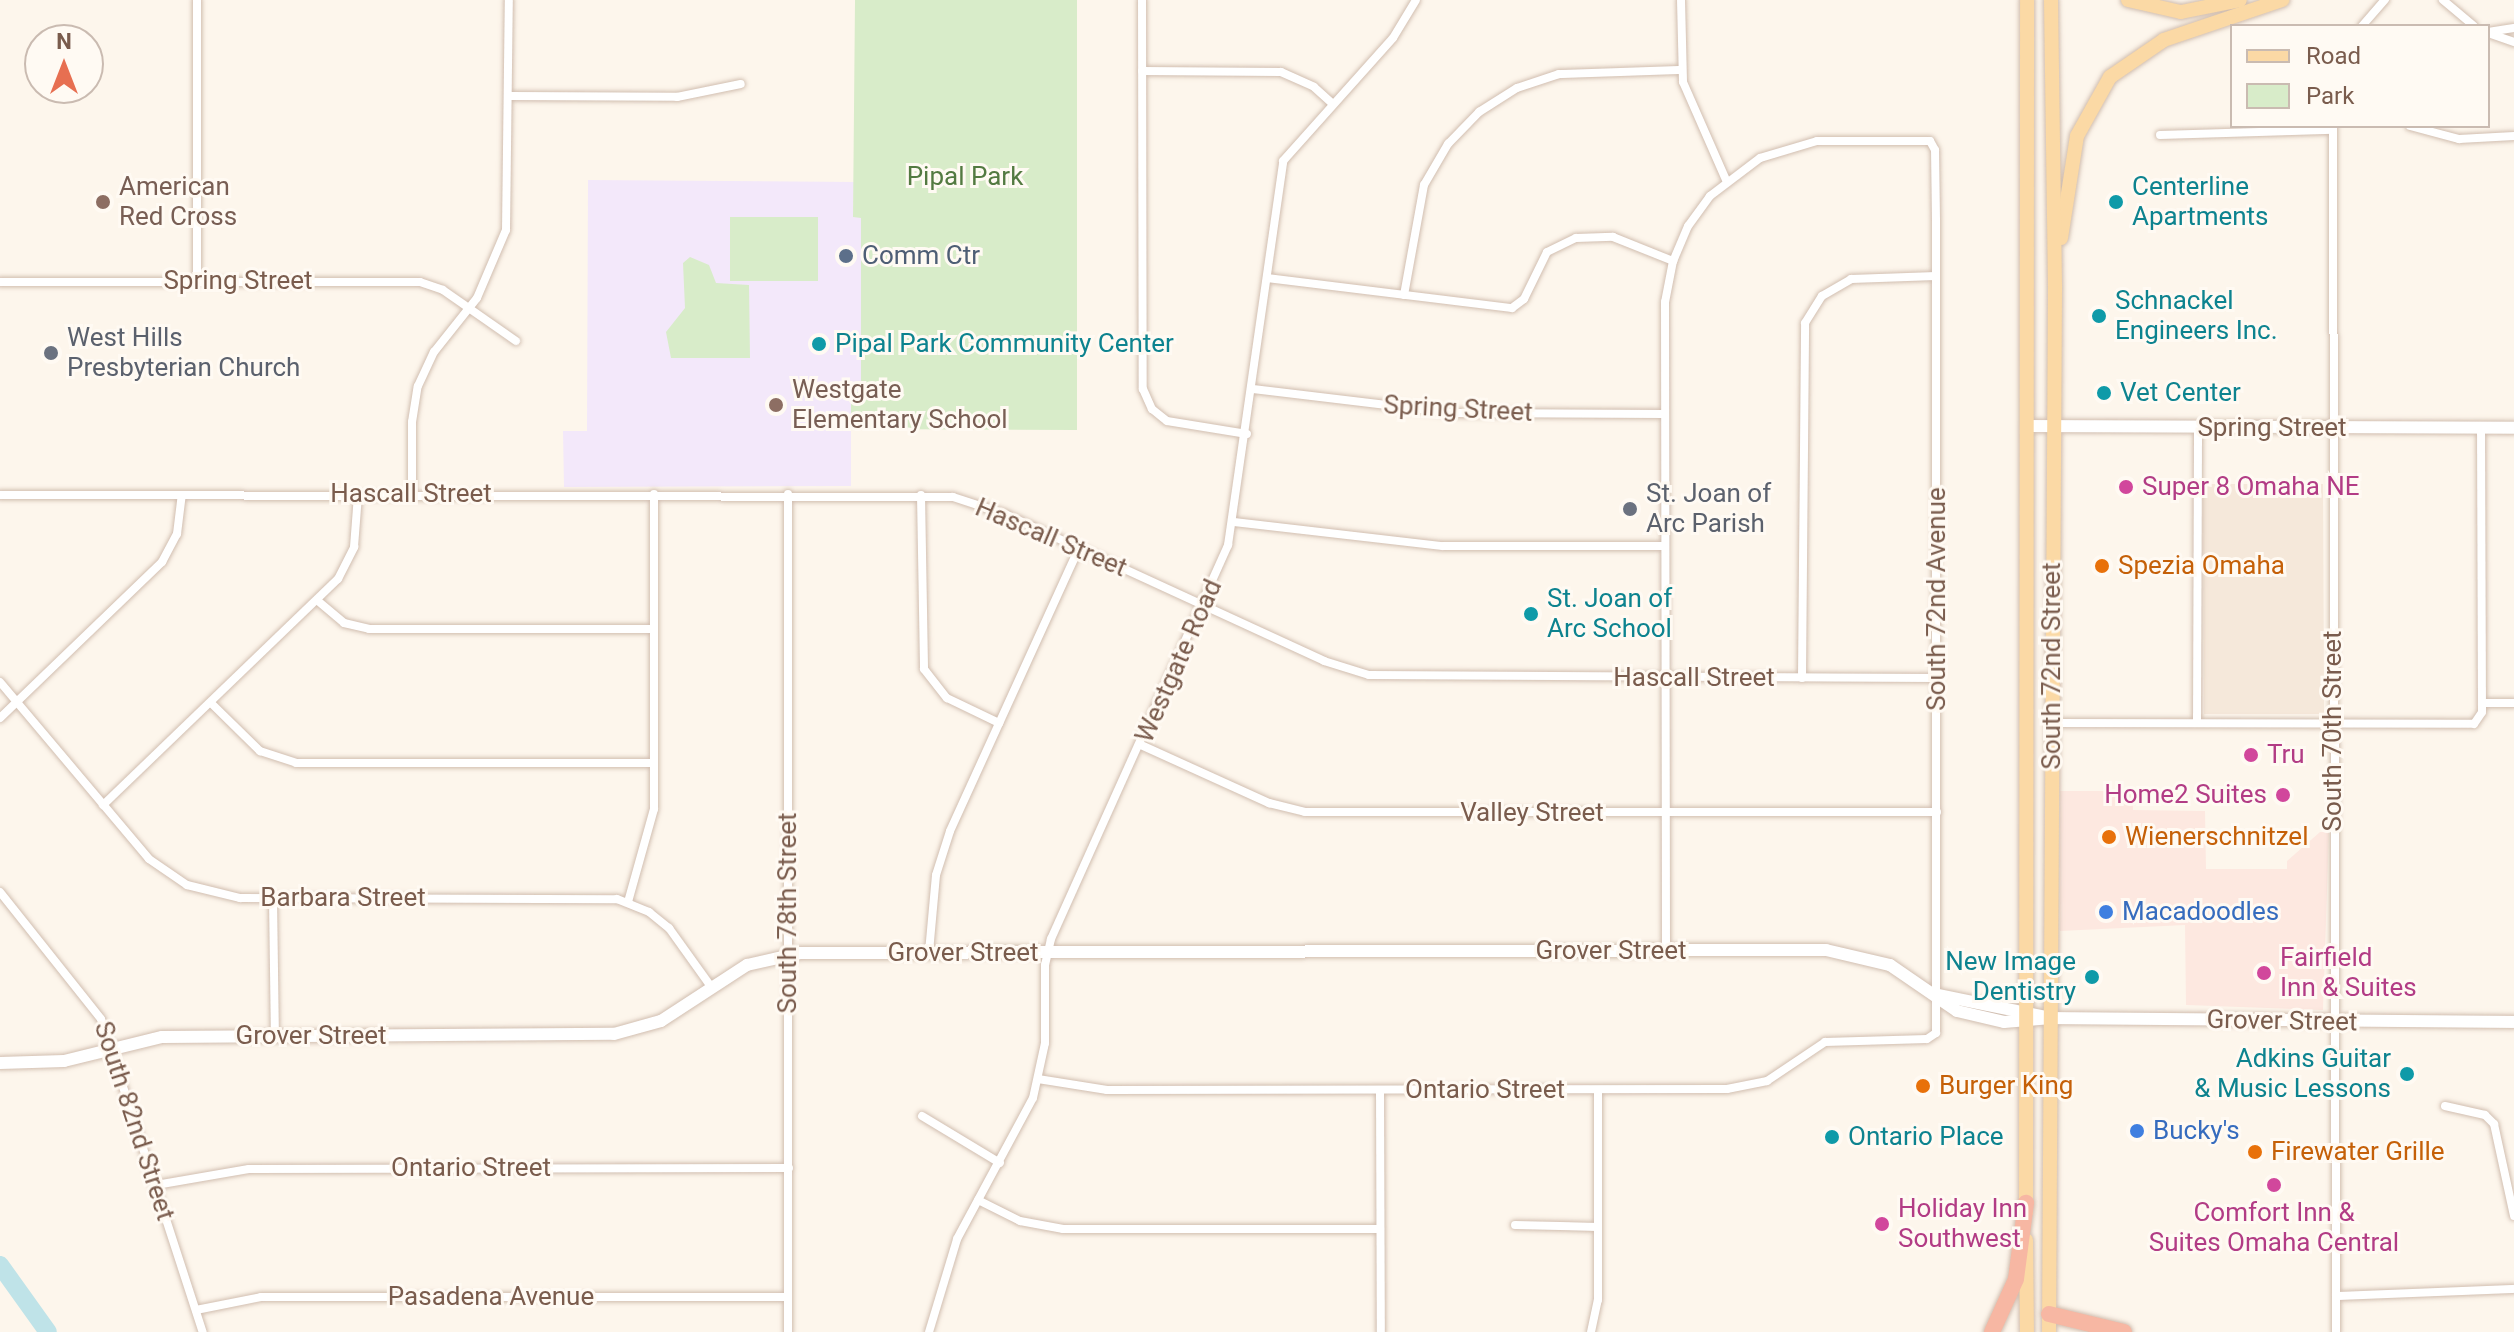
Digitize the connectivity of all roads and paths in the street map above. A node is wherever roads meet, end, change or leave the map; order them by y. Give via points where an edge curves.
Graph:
1 (197, 0) edge
2 (509, 0) edge
3 (1142, 0) edge
4 (1416, 0) edge
5 (1681, 0) edge
6 (2027, 0) edge
7 (2051, 0) edge
8 (2128, 0) edge
9 (2240, 0) edge
10 (2282, 0) edge
11 (2385, 0) edge
12 (2443, 0) edge
13 (2364, 24) edge
14 (2472, 24) edge
15 (2514, 28) edge
16 (2490, 32) edge
17 (2490, 33) edge
18 (2514, 42) edge
19 (1682, 70) junction
20 (1142, 71) junction
21 (741, 84) dead end
22 (510, 96) junction
23 (1333, 104) junction
24 (2333, 128) edge
25 (2418, 128) edge
26 (2160, 135) dead end
27 (2514, 136) edge
28 (1726, 180) junction
29 (1673, 261) junction
30 (1936, 276) junction
31 (1267, 278) junction
32 (197, 281) junction
33 (0, 282) edge
34 (2055, 286) junction
35 (1404, 295) junction
36 (469, 309) junction
37 (516, 341) dead end
38 (1253, 389) junction
39 (1665, 414) junction
40 (2030, 426) junction
41 (2054, 427) junction
42 (2198, 428) junction
43 (2333, 428) junction
44 (2481, 428) junction
45 (2514, 428) edge
46 (1247, 434) junction
47 (412, 494) junction
48 (654, 494) junction
49 (788, 494) junction
50 (0, 495) edge
51 (182, 495) junction
52 (358, 495) junction
53 (921, 495) junction
54 (1234, 522) junction
55 (1665, 546) junction
56 (1079, 548) junction
57 (318, 601) junction
58 (1205, 606) junction
59 (654, 629) junction
60 (1666, 678) junction
61 (1802, 678) junction
62 (1937, 678) junction
63 (0, 682) edge
64 (2027, 702) junction
65 (17, 703) junction
66 (211, 703) junction
67 (2482, 703) junction
68 (2514, 703) edge
69 (0, 718) edge
70 (999, 723) junction
71 (2051, 723) junction
72 (2197, 723) junction
73 (2334, 724) junction
74 (1141, 745) junction
75 (654, 763) junction
76 (103, 805) junction
77 (1937, 812) junction
78 (1666, 813) junction
79 (0, 892) edge
80 (273, 898) junction
81 (628, 902) junction
82 (1666, 951) junction
83 (929, 952) junction
84 (1048, 952) junction
85 (788, 955) junction
86 (712, 988) junction
87 (1939, 995) junction
88 (2028, 1017) junction
89 (2051, 1018) junction
90 (2334, 1022) junction
91 (2514, 1022) edge
92 (275, 1036) junction
93 (1918, 1039) joint
94 (112, 1049) junction
95 (0, 1063) edge
96 (1038, 1079) junction
97 (1380, 1090) junction
98 (1598, 1090) junction
99 (2445, 1106) dead end
100 (922, 1116) dead end
101 (1000, 1163) junction
102 (789, 1168) junction
103 (156, 1185) junction
104 (978, 1200) junction
105 (2026, 1203) junction
106 (2514, 1216) edge
107 (1515, 1225) dead end
108 (1598, 1227) junction
109 (1380, 1229) junction
110 (2514, 1289) edge
111 (2336, 1296) junction
112 (788, 1297) junction
113 (196, 1310) junction
114 (2049, 1314) junction
115 (203, 1332) edge
116 (788, 1332) edge
117 (929, 1332) edge
118 (1381, 1332) edge
119 (1591, 1332) edge
120 (1992, 1332) edge
121 (2027, 1332) edge
122 (2049, 1332) edge
123 (2124, 1332) edge
124 (2336, 1332) edge

1 - 32 street
2 - 22 street
3 - 20 street
4 - 23 street, Westgate Road via 1393,38
5 - 19 street
6 - 40 main road, South 72nd Street
7 - 34 main road, South 72nd Street
8 - 9 main road via 2181,12
10 - 34 main road via 2151,46 2099,91 2082,121 2072,158
11 - 13 street
12 - 14 street
15 - 16 street
17 - 18 street
19 - 28 street via 1689,101
19 - 35 street via 1559,74 1517,88 1479,112 1448,144 1424,185
20 - 23 street via 1281,72 1314,87
20 - 46 street via 1142,377 1152,409 1175,424
21 - 22 street via 677,97
22 - 36 street via 506,230 494,268
23 - 31 street, Westgate Road via 1283,161
24 - 26 street
24 - 43 street, South 70th Street
25 - 27 street via 2459,139
28 - 29 street via 1694,216
28 - 30 street, South 72nd Avenue via 1760,158 1805,142 1934,144
29 - 35 street via 1613,237 1590,235 1547,252 1516,307
29 - 39 street via 1665,302
30 - 61 street via 1851,279 1819,300 1802,338
30 - 62 street, South 72nd Avenue
31 - 35 street
31 - 38 street, Westgate Road
32 - 33 street, Spring Street
32 - 36 street, Spring Street via 413,282 443,290
34 - 41 main road, South 72nd Street
36 - 37 street, Spring Street
36 - 47 street via 434,352 418,386
38 - 39 street, Spring Street via 1454,413
38 - 46 street, Westgate Road
39 - 55 street
40 - 41 street, Spring Street
40 - 64 main road, South 72nd Street
41 - 42 street, Spring Street
41 - 71 main road, South 72nd Street
42 - 43 street, Spring Street
42 - 72 street
43 - 44 street, Spring Street
43 - 73 street, South 70th Street
44 - 45 street, Spring Street
44 - 67 street
46 - 54 street, Westgate Road
47 - 48 street, Hascall Street
47 - 52 street, Hascall Street
48 - 49 street, Hascall Street
48 - 59 street
49 - 53 street, Hascall Street
49 - 85 street, South 78th Street
50 - 51 street, Hascall Street
51 - 52 street, Hascall Street
51 - 65 street via 177,534 162,562
52 - 57 street via 350,558
53 - 56 street, Hascall Street via 985,506
53 - 70 street via 924,669 947,698
54 - 55 street via 1443,546
54 - 58 street, Westgate Road
55 - 60 street
56 - 58 street, Hascall Street
56 - 70 street
57 - 59 street via 344,623 369,629
57 - 66 street
58 - 60 street, Hascall Street via 1324,661 1389,678
58 - 74 street, Westgate Road
59 - 75 street
60 - 61 street, Hascall Street
60 - 78 street
61 - 62 street, Hascall Street
62 - 77 street, South 72nd Avenue
63 - 65 street, Barbara Street
64 - 71 main road
64 - 88 main road, South 72nd Street
65 - 69 street
65 - 76 street, Barbara Street
66 - 75 street via 260,751 296,763
66 - 76 street
67 - 68 street
67 - 73 street via 2474,724
70 - 83 street via 942,854
71 - 72 street
71 - 89 main road, South 72nd Street
72 - 73 street
73 - 90 street, South 70th Street
74 - 78 street, Valley Street via 1269,803 1305,812
74 - 84 street, Westgate Road
75 - 81 street via 652,823
76 - 80 street, Barbara Street via 149,859 176,879 222,896
77 - 78 street, Valley Street
77 - 87 street, South 72nd Avenue
78 - 82 street
79 - 94 street, South 82nd Street via 88,996
80 - 81 street, Barbara Street
80 - 92 street
81 - 86 street, Barbara Street via 669,928
82 - 84 street, Grover Street
82 - 87 street, Grover Street via 1853,953 1902,970
83 - 84 street, Grover Street
83 - 85 street, Grover Street
84 - 96 street, Westgate Road
85 - 86 street, Grover Street via 747,965
85 - 102 street, South 78th Street
86 - 92 street, Grover Street via 661,1021 614,1034
87 - 88 street, Grover Street via 1957,1011
87 - 93 street, South 72nd Avenue via 1936,1033
88 - 89 street, Grover Street
88 - 105 main road, South 72nd Street
89 - 90 street, Grover Street
89 - 114 main road, South 72nd Street
90 - 91 street, Grover Street
90 - 111 street, South 70th Street
92 - 94 street, Grover Street via 162,1037
93 - 98 street, Ontario Street via 1825,1042 1752,1087
94 - 95 street, Grover Street via 47,1064
94 - 103 street, South 82nd Street
96 - 97 street, Ontario Street via 1107,1090
96 - 101 street, Westgate Road
97 - 98 street, Ontario Street
97 - 109 street
98 - 108 street
99 - 106 street via 2489,1118
100 - 101 street
101 - 104 street, Westgate Road
102 - 103 street, Ontario Street via 249,1169
102 - 112 street, South 78th Street
103 - 113 street, South 82nd Street
104 - 109 street via 1020,1221 1063,1229
104 - 117 street, Westgate Road via 944,1270
105 - 120 highway via 2016,1279
105 - 121 main road, South 72nd Street
107 - 108 street
108 - 119 street via 1598,1300
109 - 118 street
110 - 111 street
111 - 124 street, South 70th Street
112 - 113 street, Pasadena Avenue via 261,1297
112 - 116 street, South 78th Street
113 - 115 street, South 82nd Street
114 - 122 main road, South 72nd Street
114 - 123 highway

